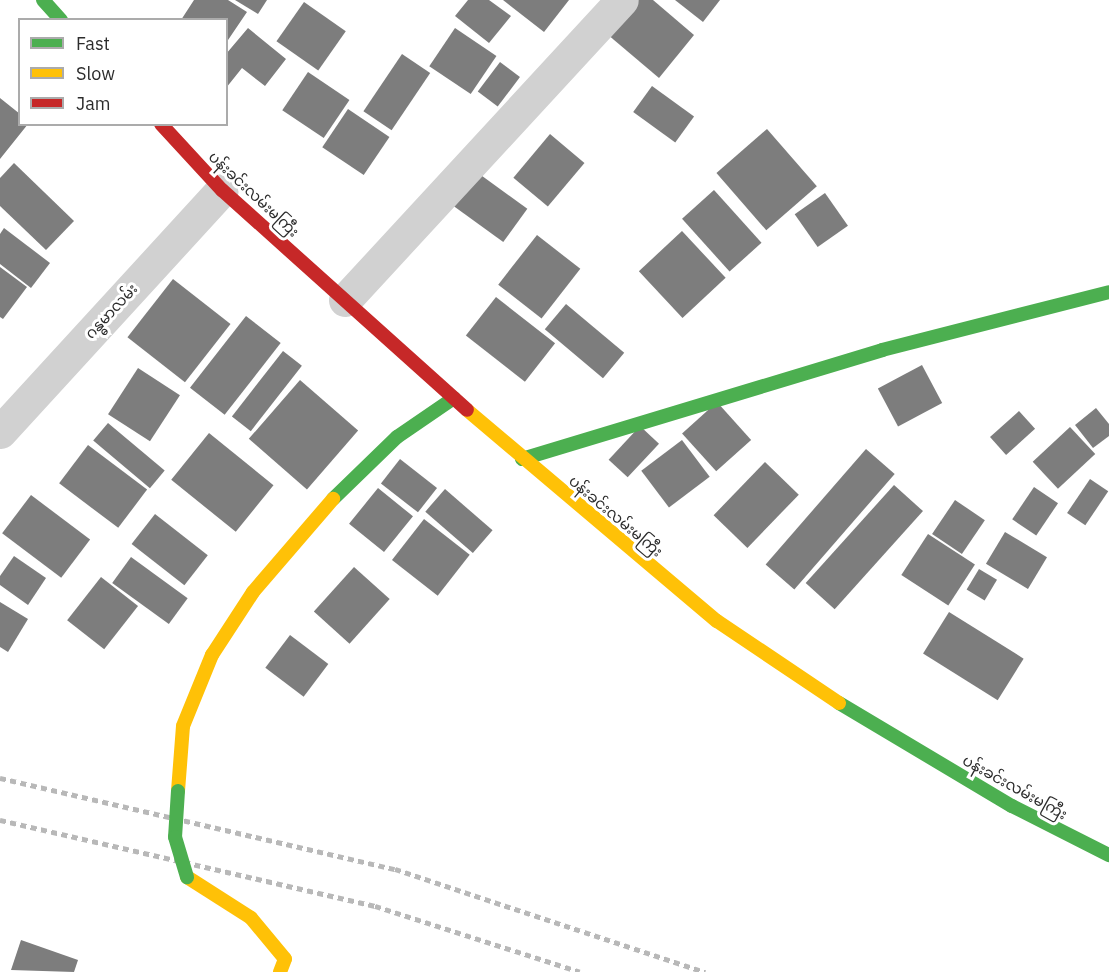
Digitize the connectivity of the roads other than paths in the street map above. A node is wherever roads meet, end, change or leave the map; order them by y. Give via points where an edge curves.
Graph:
1 (43, 0) edge
2 (622, 0) edge
3 (59, 18) edge
4 (163, 126) edge
5 (222, 190) junction
6 (1109, 292) edge
7 (345, 300) junction
8 (454, 398) junction
9 (0, 432) edge
10 (522, 459) junction
11 (1109, 854) edge
12 (280, 972) edge

1 - 3 street
2 - 7 street
4 - 5 street, ပန်းခင်းလမ်းမကြီး
5 - 7 street, ပန်းခင်းလမ်းမကြီး
5 - 9 street, ဂန္ဓမာလမ်း
6 - 10 street via 882,350
7 - 8 street, ပန်းခင်းလမ်းမကြီး
8 - 10 street, ပန်းခင်းလမ်းမကြီး
8 - 12 street, bridge via 397,437 334,498 253,592 212,655 183,726 175,837 187,877 251,918 285,959
10 - 11 street, ပန်းခင်းလမ်းမကြီး via 717,621 765,654 872,725 1012,806

